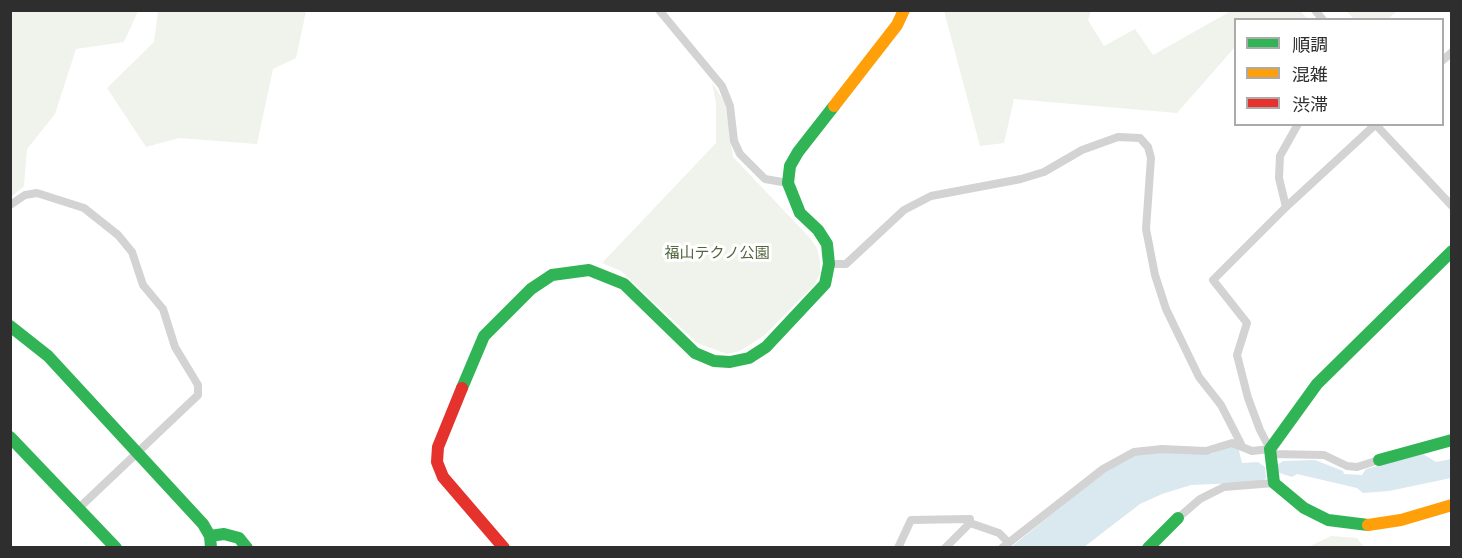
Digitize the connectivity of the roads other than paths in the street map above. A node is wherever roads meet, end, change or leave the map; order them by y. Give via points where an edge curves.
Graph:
1 (659, 10) edge
2 (904, 10) edge
3 (1297, 126) edge
4 (1374, 126) edge
5 (1376, 126) edge
6 (788, 183) junction
7 (10, 205) edge
8 (1452, 206) edge
9 (1286, 207) junction
10 (1452, 251) edge
11 (830, 264) junction
12 (10, 326) edge
13 (10, 437) edge
14 (1452, 440) edge
15 (1241, 444) junction
16 (135, 452) junction
17 (1271, 452) junction
18 (1379, 460) joint
19 (1274, 483) junction
20 (1452, 505) edge
21 (79, 508) junction
22 (1178, 518) joint
23 (970, 523) junction
24 (210, 542) edge
25 (1005, 545) edge
26 (116, 548) edge
27 (247, 548) edge
28 (504, 548) edge
29 (898, 548) edge
30 (945, 548) edge
31 (1149, 548) edge

1 - 6 street via 722,86 740,154 765,178
2 - 6 street via 897,25 798,152 790,166
3 - 9 street via 1280,156
4 - 9 street
5 - 8 street
6 - 11 street via 801,213 827,244
7 - 16 street via 26,195 37,194 84,208 118,235 132,252 143,285 163,309 175,347 198,385 198,395
9 - 17 street via 1213,280 1246,323 1237,355 1248,398
10 - 17 street via 1317,384
11 - 15 street via 846,264 904,210 931,196 1044,172 1082,150 1118,136 1140,138 1151,158 1146,229 1166,309 1199,377 1221,405
11 - 28 street via 825,284 816,296 766,347 748,358 730,362 694,353 624,284 607,275 589,270 569,271 552,275 531,289 484,336 438,447 437,462 443,477
12 - 16 street via 48,356
13 - 21 street
14 - 18 street
15 - 17 street
15 - 25 street via 1206,452 1162,448 1134,452 1103,469
16 - 21 street
16 - 24 street via 203,524
17 - 18 street via 1324,455 1357,467
17 - 19 street
19 - 20 street via 1304,508 1328,520 1348,524 1401,520
19 - 22 street via 1224,488 1200,499
21 - 26 street
22 - 31 street
23 - 25 street via 999,533
23 - 29 street via 970,519 910,520
23 - 30 street
24 - 27 street via 224,534 239,538

